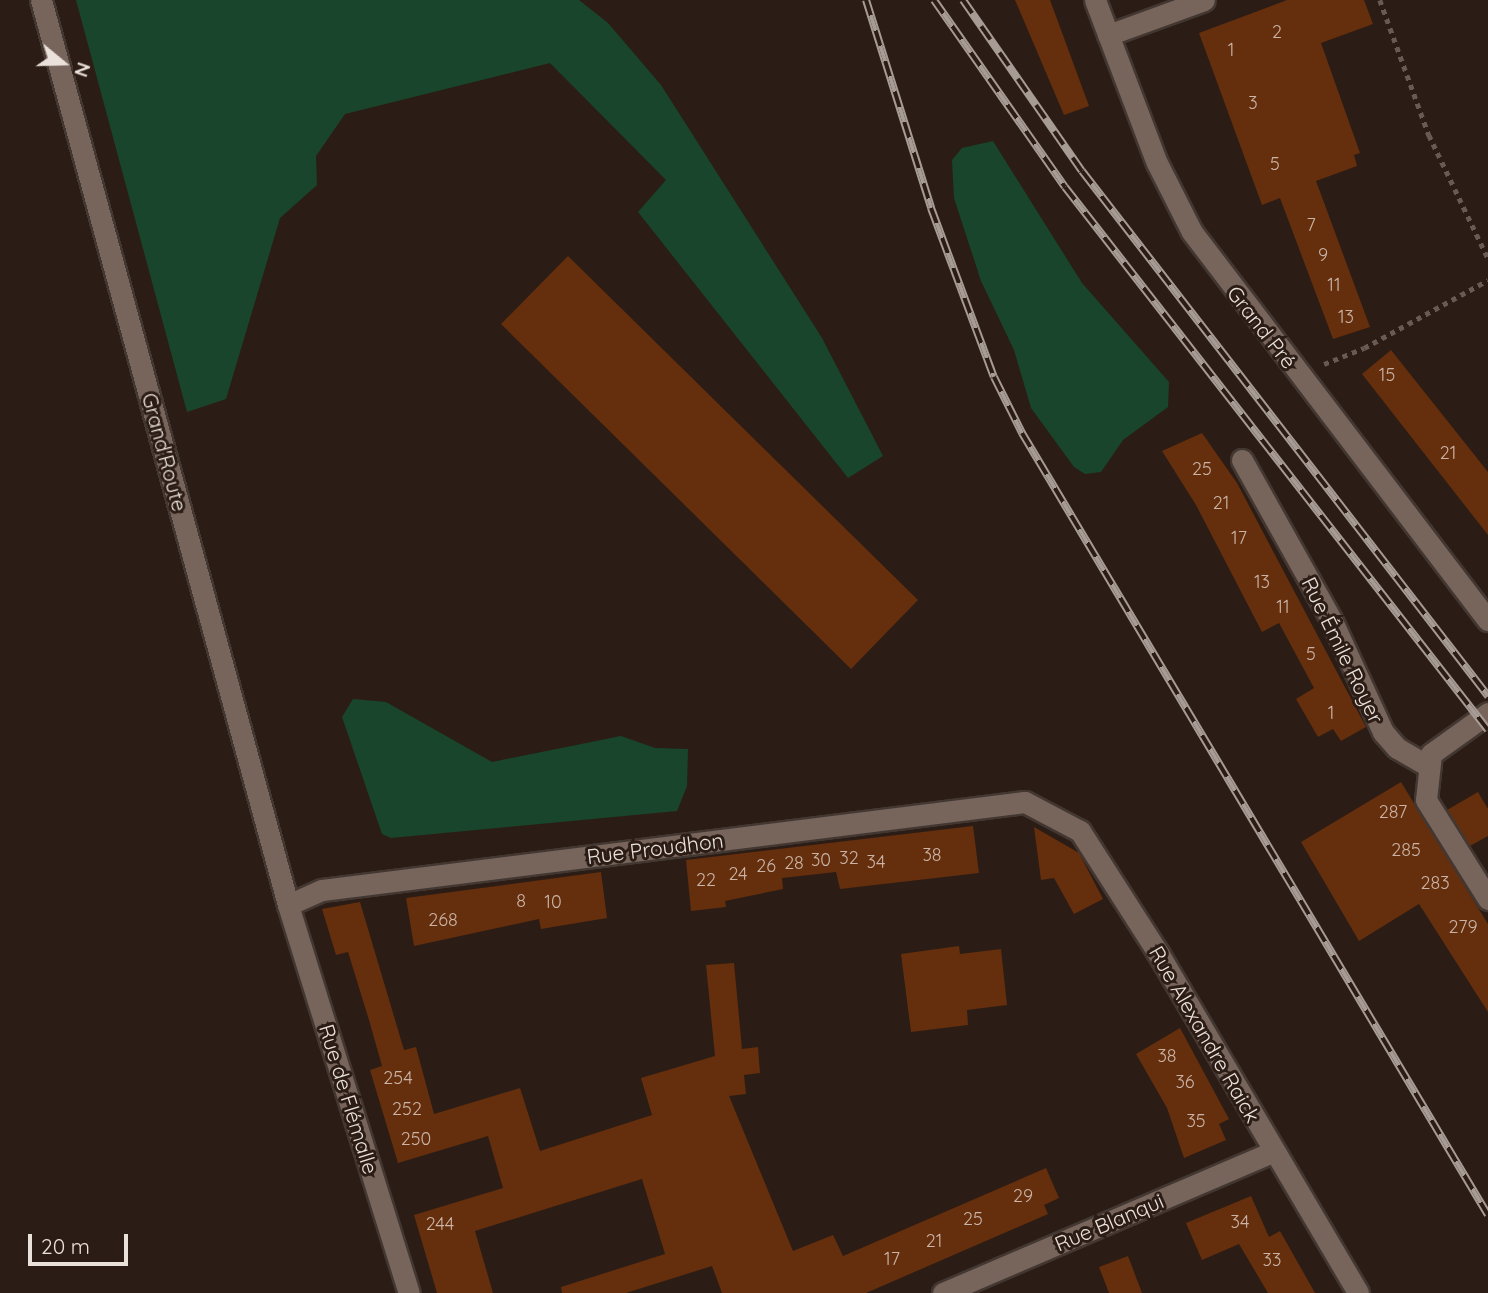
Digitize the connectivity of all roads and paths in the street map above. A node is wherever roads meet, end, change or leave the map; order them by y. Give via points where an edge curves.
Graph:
1 (41, 0) edge
2 (1095, 0) edge
3 (1205, 0) edge
4 (1380, 0) edge
5 (1108, 35) junction
6 (1488, 258) edge
7 (1488, 280) edge
8 (1299, 374) junction
9 (1242, 460) dead end
10 (1488, 620) edge
11 (1488, 713) edge
12 (1427, 765) junction
13 (1025, 802) joint
14 (1488, 899) edge
15 (288, 905) junction
16 (1274, 1152) junction
17 (409, 1293) edge
18 (943, 1293) edge
19 (1358, 1293) edge

1 - 15 street, Grand'Route
2 - 5 street, Grand Pré
3 - 5 street
4 - 6 path via 1429,135
5 - 8 street, Grand Pré via 1157,163 1192,232
7 - 8 path via 1364,348
8 - 10 street, Grand Pré
9 - 12 street, Rue Émile Royer via 1332,621 1383,732 1397,748
11 - 12 street via 1432,754
12 - 14 street via 1426,800
13 - 15 street, Rue Proudhon via 322,890
13 - 16 street, Rue Alexandre Raick via 1080,831 1158,953
15 - 17 street, Rue de Flémalle
16 - 18 street, Rue Blanqui
16 - 19 street, Rue Alexandre Raick

